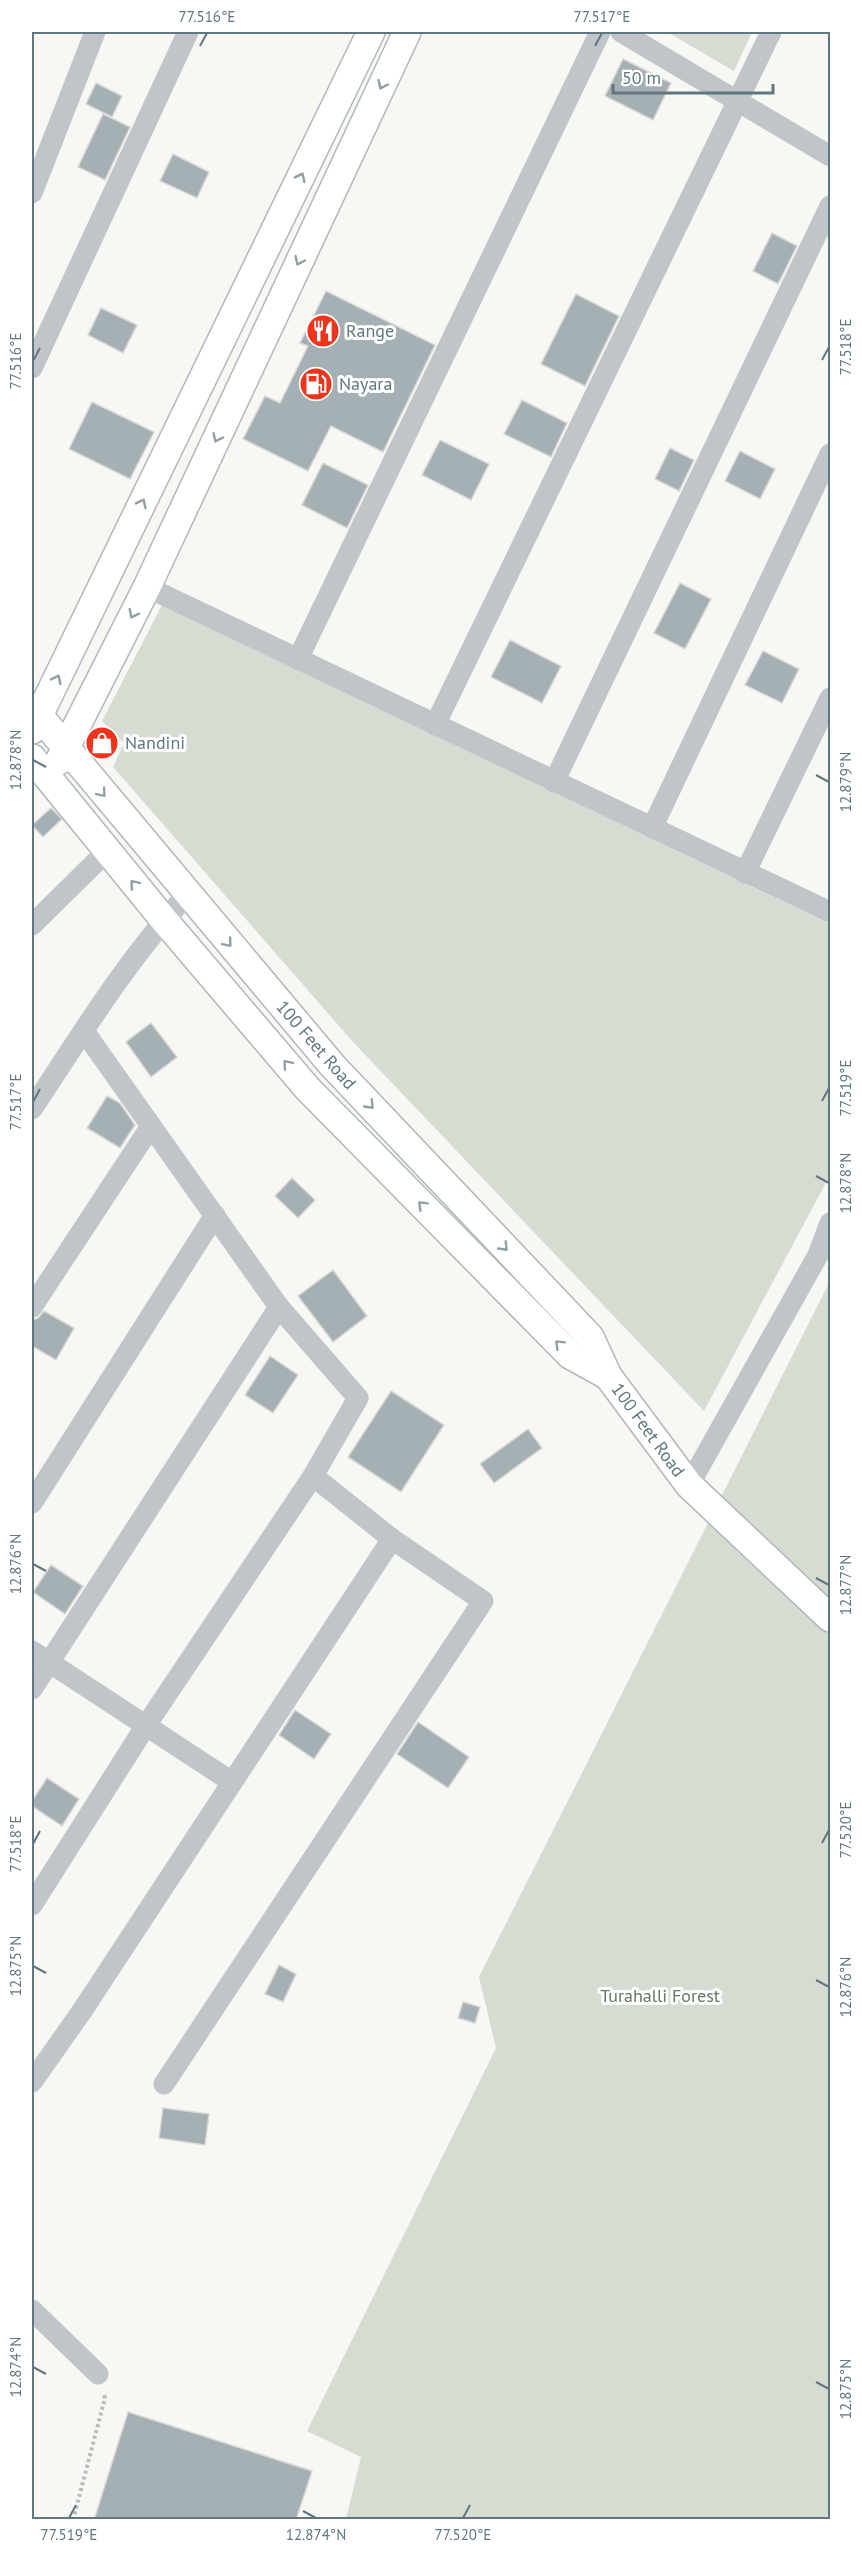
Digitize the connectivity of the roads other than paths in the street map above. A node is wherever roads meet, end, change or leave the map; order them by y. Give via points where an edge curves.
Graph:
1 (95, 32) edge
2 (188, 32) edge
3 (371, 32) edge
4 (407, 32) edge
5 (600, 32) edge
6 (621, 32) edge
7 (771, 32) edge
8 (738, 102) junction
9 (831, 156) edge
10 (34, 182) edge
11 (831, 206) edge
12 (233, 317) junction
13 (266, 333) junction
14 (32, 368) edge
15 (831, 454) edge
16 (147, 587) junction
17 (298, 659) junction
18 (831, 698) edge
19 (34, 718) edge
20 (435, 725) junction
21 (65, 748) junction
22 (37, 766) edge
23 (554, 782) junction
24 (652, 828) junction
25 (106, 851) junction
26 (745, 873) junction
27 (187, 895) junction
28 (831, 912) edge
29 (164, 920) junction
30 (32, 925) edge
31 (84, 1031) junction
32 (32, 1109) edge
33 (152, 1126) junction
34 (215, 1215) junction
35 (831, 1223) edge
36 (32, 1307) edge
37 (279, 1307) junction
38 (608, 1376) junction
39 (313, 1476) junction
40 (689, 1485) junction
41 (32, 1503) edge
42 (392, 1539) junction
43 (831, 1618) edge
44 (40, 1656) edge
45 (32, 1689) edge
46 (145, 1727) junction
47 (232, 1782) junction
48 (32, 1905) edge
49 (32, 2082) edge
50 (164, 2084) dead end
51 (32, 2310) edge
52 (98, 2374) road end

1 - 10 street
2 - 14 street
12 -> 3 main road
4 -> 13 main road
5 - 17 street
6 - 8 street
7 - 8 street
8 - 9 street
8 - 20 street
11 - 23 street
12 - 13 main road
19 -> 12 main road
13 -> 16 main road
15 - 24 street
16 - 17 street
16 -> 21 main road
17 - 20 street
18 - 26 street
19 - 21 main road, 100 Feet Road
20 - 23 street
21 - 22 main road
21 -> 27 main road, 100 Feet Road
22 - 25 main road, 100 Feet Road
23 - 24 street
24 - 26 street
29 -> 25 main road, 100 Feet Road
25 - 30 street
26 - 28 street
27 - 29 street
27 -> 38 main road, 100 Feet Road via 332,1065 590,1337
29 - 31 street
38 -> 29 main road, 100 Feet Road via 570,1355 315,1096
31 - 32 street
31 - 33 street
33 - 34 street
33 - 36 street
34 - 37 street
34 - 41 street
35 - 40 street via 818,1255
37 - 39 street via 358,1398
37 - 44 street
38 - 40 main road, 100 Feet Road
39 - 42 street
39 - 46 street
40 - 43 main road, 100 Feet Road
42 - 47 street
42 - 50 street via 483,1601
44 - 45 street
44 - 46 street
46 - 47 street
46 - 48 street
47 - 49 street
51 - 52 street

